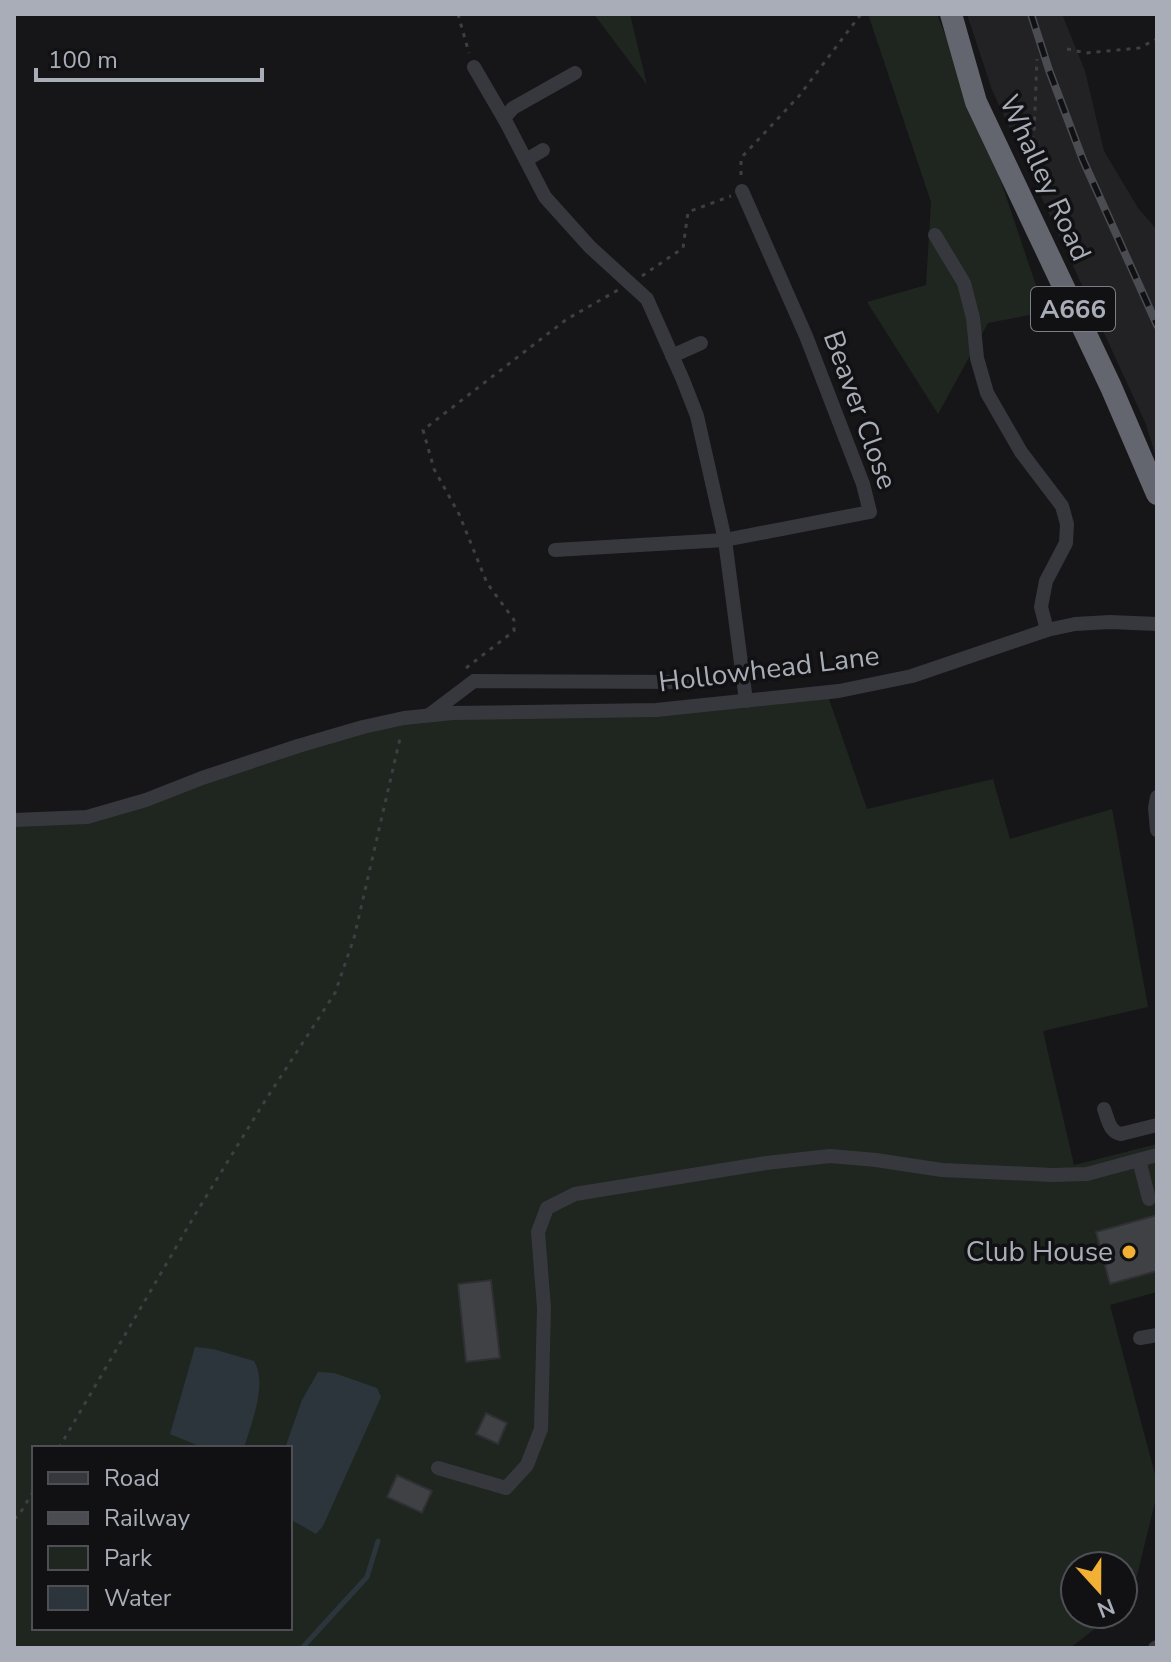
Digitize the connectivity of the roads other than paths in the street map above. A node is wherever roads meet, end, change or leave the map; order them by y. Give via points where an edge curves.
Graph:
1 (951, 14) edge
2 (474, 67) road end
3 (575, 73) dead end
4 (504, 118) junction
5 (543, 150) dead end
6 (526, 160) junction
7 (742, 191) road end
8 (935, 235) dead end
9 (701, 343) dead end
10 (672, 356) junction
11 (1157, 494) edge
12 (725, 540) junction
13 (555, 550) dead end
14 (1157, 624) edge
15 (1047, 630) junction
16 (689, 682) dead end
17 (746, 701) junction
18 (427, 716) junction
19 (1157, 797) edge
20 (14, 820) edge
21 (1157, 830) edge
22 (1104, 1109) dead end
23 (1157, 1125) edge
24 (1157, 1155) edge
25 (1139, 1160) junction
26 (1149, 1199) dead end
27 (1157, 1335) edge
28 (1140, 1338) dead end
29 (438, 1468) dead end

1 - 11 highway, Whalley Road / A666 via 976,102
2 - 4 street
3 - 4 street
4 - 6 street
5 - 6 street
6 - 10 street via 545,197 647,299
7 - 12 street, Beaver Close via 806,336 870,512
8 - 15 street via 964,283 987,393 1021,452 1062,506 1066,543 1046,581 1041,607
9 - 10 street
10 - 12 street via 697,416
12 - 13 street
12 - 17 street
14 - 15 street, Hollowhead Lane via 1075,624
15 - 17 street, Hollowhead Lane via 912,676
16 - 18 street, Hollowhead Lane via 474,681
17 - 18 street, Hollowhead Lane via 656,710
18 - 20 street, Hollowhead Lane via 298,746 87,817
19 - 21 street
22 - 23 street via 1116,1133
24 - 25 street
25 - 26 street
25 - 29 street via 1087,1174 1052,1175 942,1170 830,1156 575,1194 547,1208 538,1232 544,1308 541,1429 527,1465 506,1488
27 - 28 street

